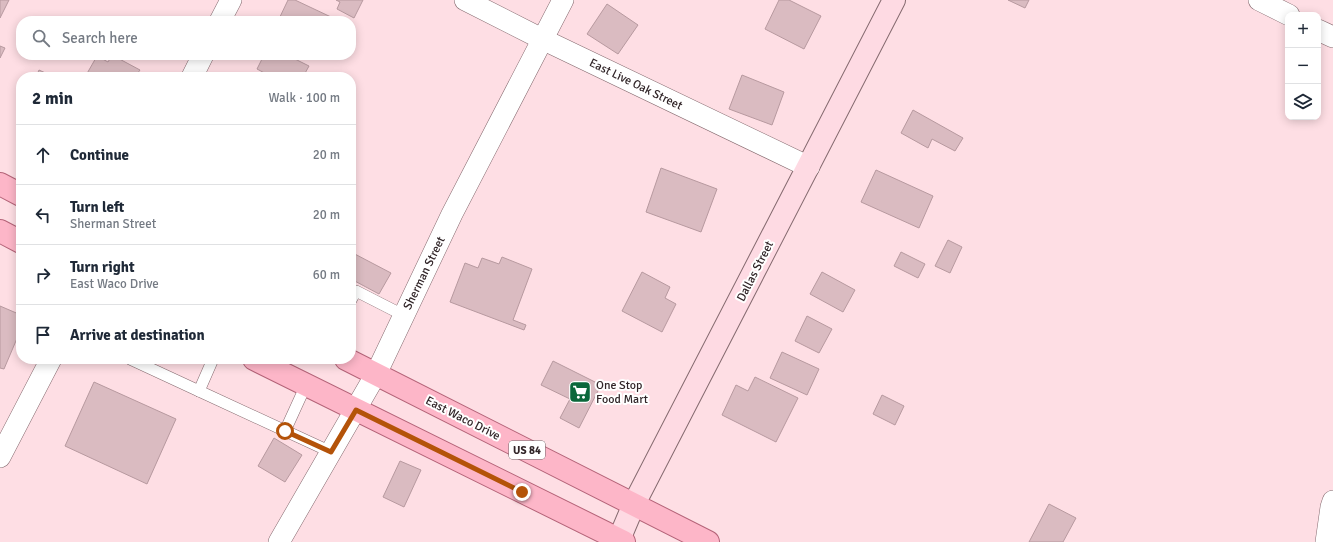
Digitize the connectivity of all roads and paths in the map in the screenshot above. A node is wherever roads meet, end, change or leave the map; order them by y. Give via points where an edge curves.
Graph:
1 (230, 0) edge
2 (465, 0) edge
3 (562, 0) edge
4 (894, 0) edge
5 (1259, 0) edge
6 (1285, 13) edge
7 (222, 16) edge
8 (1321, 31) edge
9 (1333, 37) edge
10 (542, 39) junction
11 (200, 60) edge
12 (194, 72) edge
13 (809, 167) junction
14 (0, 184) edge
15 (16, 192) edge
16 (0, 231) edge
17 (16, 239) edge
18 (356, 294) edge
19 (403, 315) junction
20 (47, 364) edge
21 (141, 364) edge
22 (211, 364) edge
23 (264, 364) edge
24 (356, 364) edge
25 (376, 374) junction
26 (306, 385) junction
27 (198, 391) junction
28 (356, 410) junction
29 (285, 431) junction
30 (331, 452) junction
31 (0, 457) edge
32 (1333, 501) edge
33 (634, 504) junction
34 (620, 541) edge
35 (279, 542) edge
36 (708, 542) edge
37 (1326, 542) edge

1 - 7 street
2 - 10 street, East Live Oak Street
3 - 10 street, Sherman Street
4 - 13 street, Dallas Street
5 - 6 street
8 - 9 street
10 - 13 street, East Live Oak Street
10 - 19 street, Sherman Street
11 - 12 street
13 - 33 street, Dallas Street
14 - 15 main road
16 - 17 main road
18 - 19 lane
19 - 25 street, Sherman Street
20 - 31 street
21 - 27 lane
22 - 27 lane
23 - 26 main road
24 - 25 main road, East Waco Drive / US 84
25 - 28 street, Sherman Street
25 - 33 main road, East Waco Drive / US 84
26 - 28 main road
26 - 29 lane
27 - 29 lane
28 - 30 street, Sherman Street
28 - 34 main road
29 - 30 lane
30 - 35 street, Sherman Street
32 - 37 street
33 - 34 street, Dallas Street
33 - 36 main road, East Waco Drive / US 84

